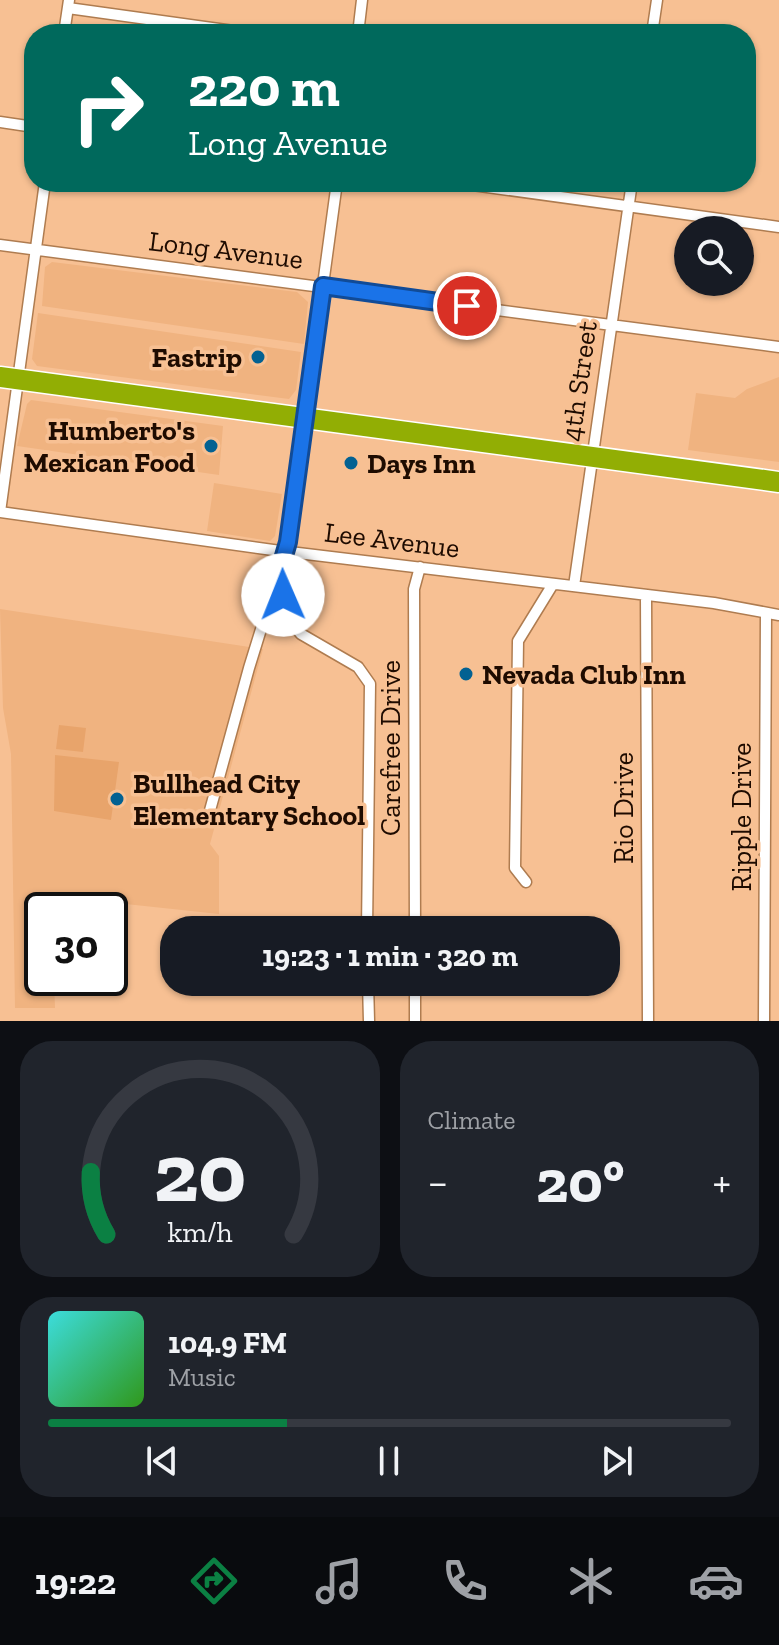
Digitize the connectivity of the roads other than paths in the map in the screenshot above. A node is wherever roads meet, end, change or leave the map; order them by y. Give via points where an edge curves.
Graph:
1 (362, 0) edge
2 (657, 0) edge
3 (68, 4) edge
4 (65, 24) edge
5 (193, 24) edge
6 (359, 24) edge
7 (653, 24) edge
8 (0, 122) edge
9 (24, 126) edge
10 (44, 192) edge
11 (336, 192) edge
12 (522, 192) edge
13 (630, 192) edge
14 (628, 207) junction
15 (779, 227) edge
16 (0, 245) edge
17 (36, 249) junction
18 (323, 286) junction
19 (611, 325) junction
20 (779, 347) edge
21 (9, 378) edge
22 (305, 418) junction
23 (593, 457) junction
24 (779, 482) edge
25 (0, 512) edge
26 (284, 551) junction
27 (420, 567) junction
28 (277, 580) junction
29 (553, 584) junction
30 (574, 586) junction
31 (646, 596) junction
32 (766, 613) junction
33 (779, 615) edge
34 (209, 814) dead end
35 (526, 882) dead end
36 (367, 916) edge
37 (415, 916) edge
38 (368, 996) edge
39 (415, 996) edge
40 (369, 1021) edge
41 (415, 1021) edge
42 (648, 1021) edge
43 (764, 1021) edge

1 - 6 street
2 - 7 street
3 - 4 street
3 - 5 street
8 - 9 street
10 - 17 street
11 - 18 street
12 - 14 street
13 - 14 street, 4th Street
14 - 15 street
14 - 19 street, 4th Street
16 - 17 street, Long Avenue
17 - 18 street, Long Avenue
17 - 21 street
18 - 19 street, Long Avenue
18 - 22 street
19 - 20 street, Long Avenue
19 - 23 street, 4th Street
21 - 22 highway
21 - 25 street
22 - 23 highway
22 - 26 street
23 - 24 highway
23 - 30 street, 4th Street
25 - 26 street, Lee Avenue
26 - 27 street, Lee Avenue
26 - 28 street
27 - 29 street, Lee Avenue
27 - 37 street, Carefree Drive via 414,589
28 - 34 street
28 - 36 street via 301,634 358,667 370,684
29 - 30 street, Lee Avenue
29 - 35 street via 518,641 515,868
30 - 31 street, Lee Avenue
31 - 32 street, Lee Avenue
31 - 42 street, Rio Drive
32 - 33 street, Lee Avenue
32 - 43 street, Ripple Drive
38 - 40 street
39 - 41 street

